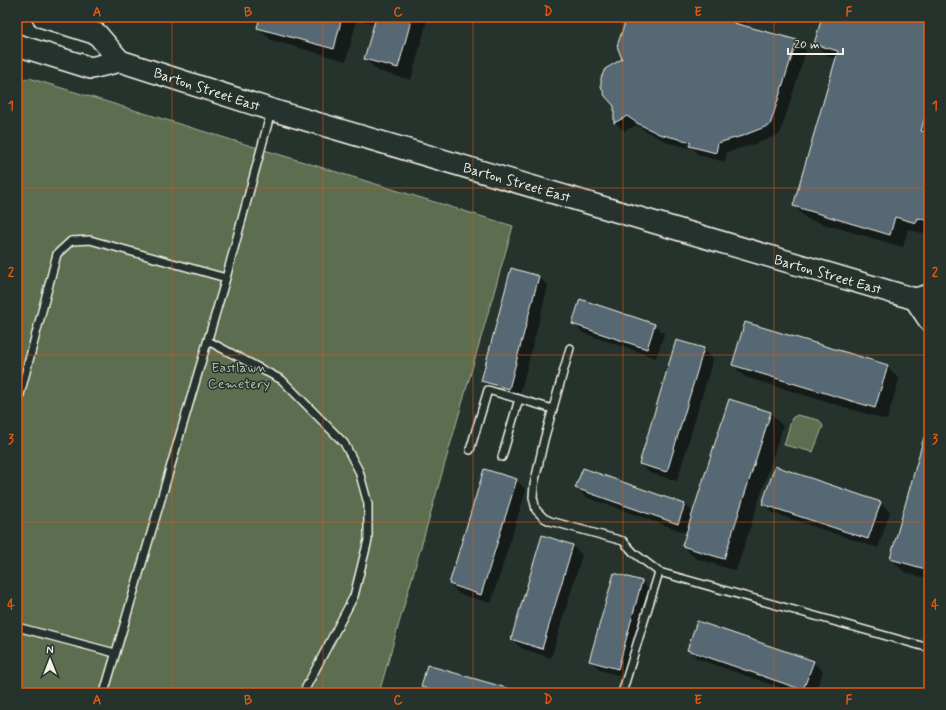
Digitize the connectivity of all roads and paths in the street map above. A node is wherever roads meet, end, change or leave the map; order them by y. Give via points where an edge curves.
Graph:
1 (43, 17) edge
2 (17, 45) edge
3 (120, 61) junction
4 (272, 110) junction
5 (226, 278) junction
6 (922, 297) edge
7 (929, 320) edge
8 (208, 340) junction
9 (570, 348) dead end
10 (519, 399) junction
11 (17, 406) edge
12 (553, 409) junction
13 (470, 450) dead end
14 (502, 457) dead end
15 (659, 572) junction
16 (17, 627) edge
17 (929, 648) edge
18 (115, 653) junction
19 (104, 693) edge
20 (303, 693) edge
21 (622, 693) edge

1 - 3 main road via 97,34
2 - 3 main road via 91,68
3 - 4 main road, Barton Street East
4 - 5 lane
4 - 6 main road, Barton Street East
5 - 8 lane
5 - 11 lane via 90,240 71,241 57,254
6 - 7 main road, Barton Street East
8 - 18 lane
8 - 20 lane via 282,380 344,443 359,471 368,504 368,540 354,596
9 - 12 lane
10 - 12 lane
10 - 13 lane via 488,390
10 - 14 lane
12 - 15 lane via 534,485 536,510 547,520 623,541
15 - 17 lane
15 - 21 lane
16 - 18 lane
18 - 19 lane

